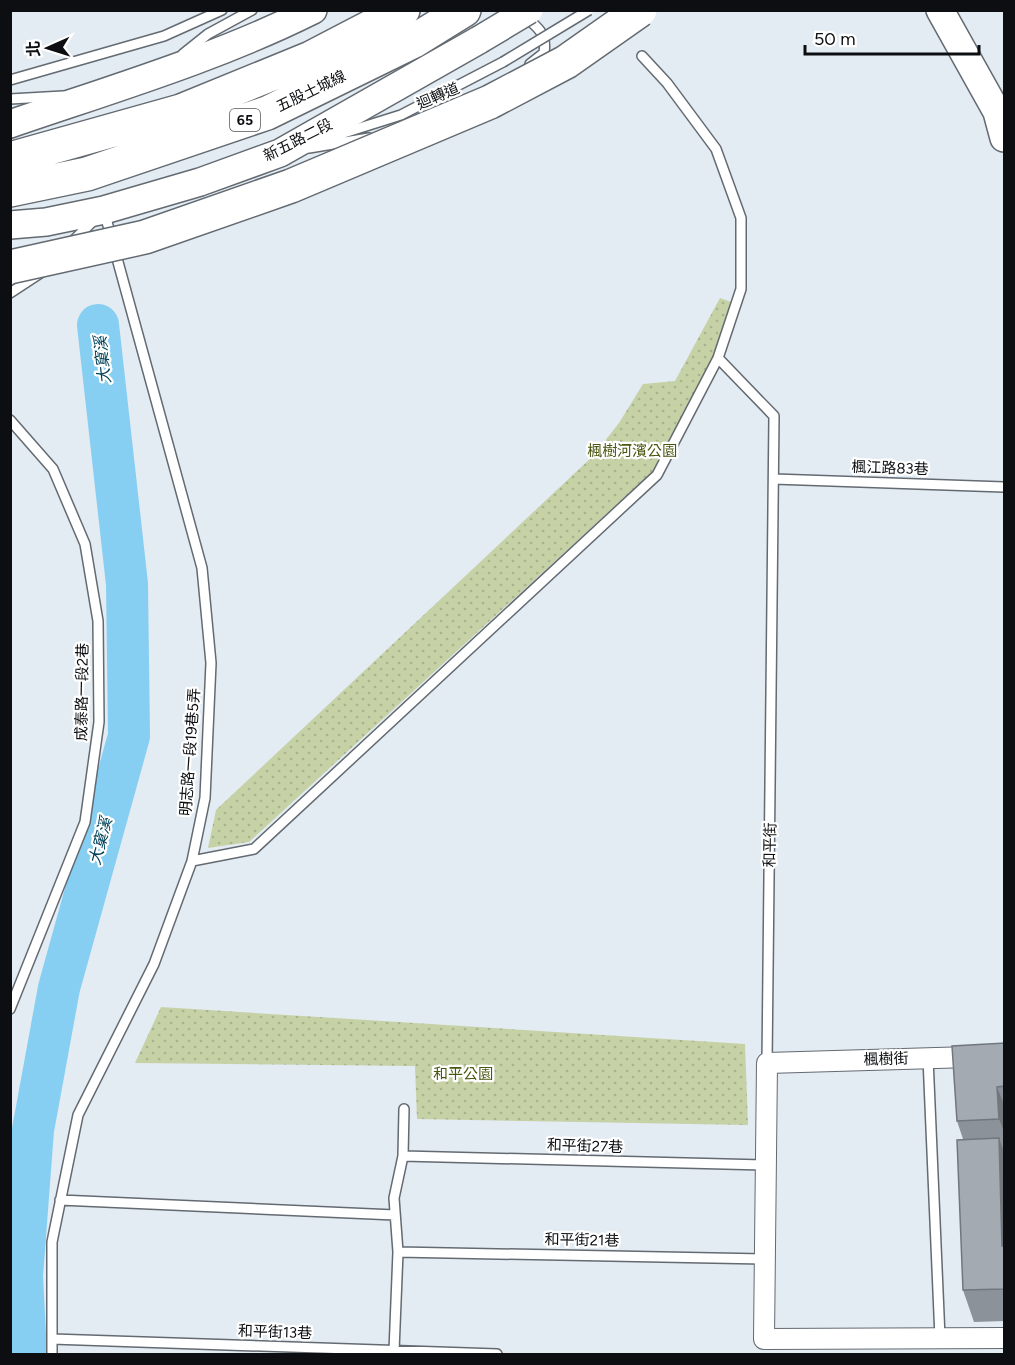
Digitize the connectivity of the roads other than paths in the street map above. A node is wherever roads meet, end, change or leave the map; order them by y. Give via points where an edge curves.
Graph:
1 (222, 10) edge
2 (252, 10) edge
3 (313, 10) edge
4 (403, 10) edge
5 (464, 10) edge
6 (517, 10) edge
7 (529, 10) edge
8 (589, 10) edge
9 (640, 10) edge
10 (940, 10) edge
11 (642, 56) dead end
12 (163, 70) junction
13 (10, 80) edge
14 (488, 91) dead end
15 (96, 96) junction
16 (10, 99) edge
17 (10, 124) edge
18 (392, 132) dead end
19 (1005, 138) edge
20 (280, 153) junction
21 (10, 159) edge
22 (10, 190) edge
23 (104, 210) junction
24 (10, 225) edge
25 (10, 267) edge
26 (10, 293) edge
27 (717, 358) junction
28 (10, 420) edge
29 (774, 479) junction
30 (1005, 487) edge
31 (192, 861) junction
32 (10, 1009) edge
33 (1005, 1056) edge
34 (928, 1058) junction
35 (767, 1063) junction
36 (404, 1109) dead end
37 (403, 1156) junction
38 (766, 1166) junction
39 (60, 1200) junction
40 (395, 1215) junction
41 (398, 1252) junction
42 (765, 1259) junction
43 (940, 1338) junction
44 (1005, 1338) edge
45 (52, 1339) junction
46 (394, 1351) junction
47 (338, 1352) edge
48 (52, 1354) edge
49 (497, 1354) edge

1 - 13 lane via 164,36
2 - 12 lane via 208,34
3 - 12 main road via 266,33
4 - 21 highway, 五股土城線 / 65 via 311,58 181,111
5 - 22 highway, 五股土城線 / 65 via 414,41 267,113 87,174
6 - 14 lane via 540,29 546,41 544,53 510,82
7 - 20 main road, 新五路二段, bridge
8 - 20 lane, bridge via 502,63 401,115
9 - 25 highway, bridge via 566,62 490,102 291,186 145,237
10 - 19 main road via 997,112
11 - 27 lane via 716,149 741,218 741,289
12 - 15 main road
15 - 16 lane
15 - 17 main road
18 - 20 lane
20 - 23 main road, 新五路二段
23 - 24 main road, 新五路二段
23 - 26 lane, 新五路二段 via 45,270
23 - 31 lane, 明志路一段19巷5弄 via 202,568 211,663 205,798
27 - 29 lane, 和平街 via 774,416
27 - 31 lane via 657,475 254,849
28 - 32 lane, 成泰路一段2巷 via 52,470 85,543 98,621 99,722 85,822
29 - 30 lane, 楓江路83巷
29 - 35 lane, 和平街
31 - 39 lane, 明志路一段19巷5弄 via 154,964 78,1115
33 - 34 street, 楓樹街
34 - 35 street, 楓樹街
34 - 43 lane
35 - 38 street, 和平街
36 - 37 lane
37 - 38 lane, 和平街27巷
37 - 40 lane via 394,1198
38 - 42 street, 和平街
39 - 40 lane
39 - 45 lane, 明志路一段19巷5弄 via 52,1242
40 - 41 lane
41 - 42 lane, 和平街21巷
41 - 46 lane
42 - 43 street, 和平街 via 764,1343
43 - 44 street
45 - 47 lane, 和平街13巷
45 - 48 lane, 明志路一段19巷5弄
46 - 47 lane, 和平街13巷
46 - 49 lane, 和平街13巷

